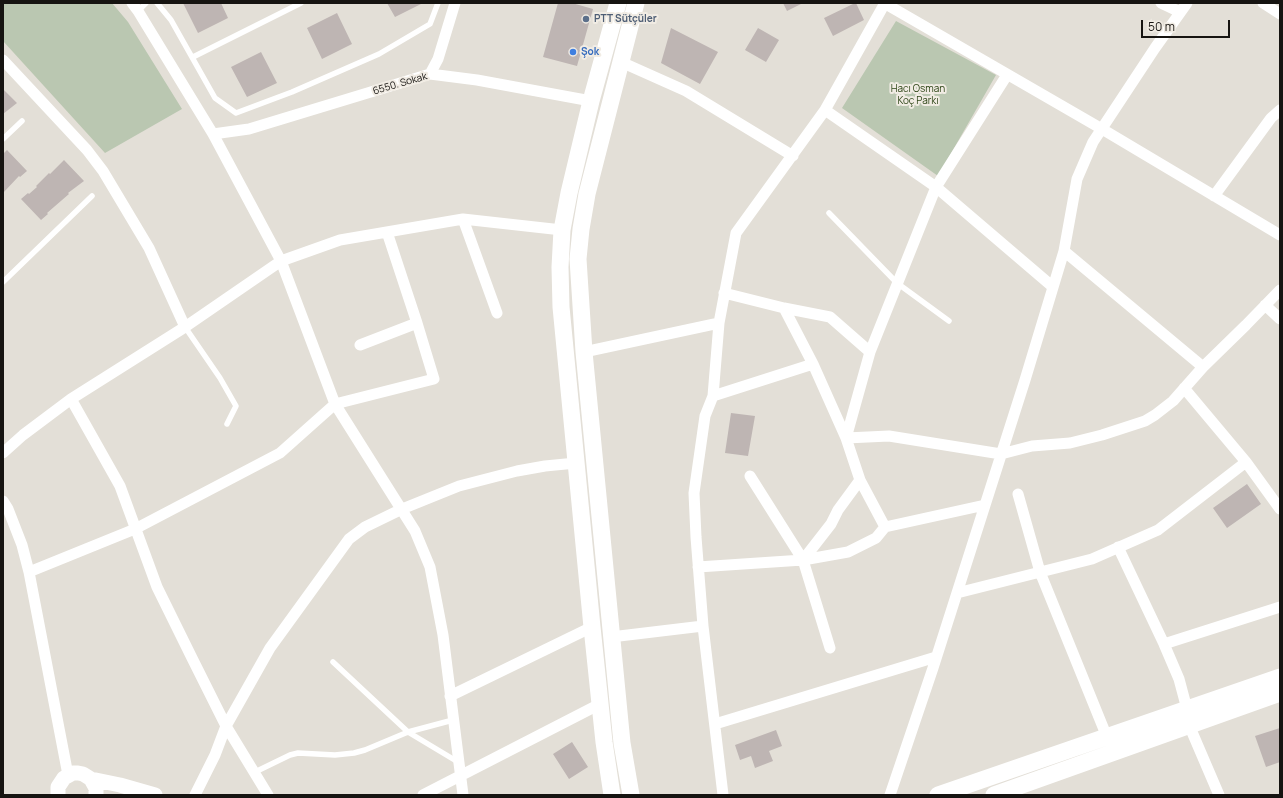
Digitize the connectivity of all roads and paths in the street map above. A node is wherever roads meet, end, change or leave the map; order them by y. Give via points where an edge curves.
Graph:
1 (157, 3) edge
2 (301, 3) edge
3 (438, 3) edge
4 (455, 3) edge
5 (618, 3) edge
6 (636, 3) edge
7 (885, 3) edge
8 (1161, 3) edge
9 (1263, 3) edge
10 (139, 6) edge
11 (1183, 8) edge
12 (1280, 14) edge
13 (193, 57) junction
14 (3, 60) edge
15 (621, 62) junction
16 (430, 74) junction
17 (1007, 74) junction
18 (591, 101) junction
19 (825, 110) junction
20 (1280, 110) edge
21 (22, 121) dead end
22 (1102, 129) junction
23 (213, 134) junction
24 (3, 139) edge
25 (792, 156) junction
26 (936, 187) junction
27 (92, 196) dead end
28 (1214, 196) junction
29 (829, 213) dead end
30 (463, 219) junction
31 (562, 230) junction
32 (387, 232) junction
33 (1280, 235) edge
34 (1064, 251) junction
35 (281, 261) junction
36 (3, 282) edge
37 (897, 283) junction
38 (1053, 287) junction
39 (1280, 290) edge
40 (724, 293) junction
41 (1265, 305) junction
42 (784, 308) junction
43 (497, 313) dead end
44 (1280, 318) edge
45 (949, 321) dead end
46 (417, 323) junction
47 (719, 324) junction
48 (185, 326) junction
49 (360, 345) dead end
50 (584, 352) junction
51 (870, 352) junction
52 (813, 364) junction
53 (1203, 367) junction
54 (1184, 388) junction
55 (713, 396) junction
56 (71, 399) junction
57 (335, 404) junction
58 (227, 424) dead end
59 (846, 438) junction
60 (3, 453) edge
61 (1001, 454) junction
62 (1246, 462) junction
63 (576, 463) junction
64 (750, 476) dead end
65 (860, 480) junction
66 (1018, 494) dead end
67 (985, 505) junction
68 (5, 508) edge
69 (402, 509) junction
70 (1280, 509) edge
71 (885, 527) junction
72 (135, 529) junction
73 (1118, 548) junction
74 (803, 560) junction
75 (698, 567) junction
76 (29, 572) junction
77 (1040, 572) junction
78 (957, 593) junction
79 (1280, 607) edge
80 (703, 626) junction
81 (592, 627) junction
82 (611, 637) junction
83 (1164, 644) junction
84 (830, 648) dead end
85 (936, 657) junction
86 (333, 662) dead end
87 (1280, 678) edge
88 (1280, 693) edge
89 (450, 696) junction
90 (600, 704) junction
91 (1188, 717) junction
92 (453, 720) junction
93 (715, 724) junction
94 (226, 726) junction
95 (408, 732) junction
96 (1107, 737) junction
97 (458, 762) junction
98 (255, 772) junction
99 (68, 775) junction
100 (460, 775) junction
101 (91, 779) junction
102 (57, 794) edge
103 (96, 795) edge
104 (155, 795) edge
105 (195, 795) edge
106 (268, 795) edge
107 (423, 795) edge
108 (463, 795) edge
109 (612, 795) edge
110 (631, 795) edge
111 (723, 795) edge
112 (890, 795) edge
113 (938, 795) edge
114 (994, 795) edge
115 (1219, 795) edge

1 - 13 lane via 171,20
2 - 13 lane
3 - 13 lane via 430,24 380,54 236,113 215,98
4 - 16 street via 438,59
5 - 18 main road
6 - 15 main road
7 - 17 street
7 - 19 street
8 - 11 street
9 - 12 street
10 - 23 street
11 - 22 street
14 - 48 street via 103,171 149,248
15 - 25 street via 686,91
15 - 50 main road via 587,194 581,229 578,259
16 - 18 street, 6550. Sokak
16 - 23 street, 6550. Sokak via 249,129
17 - 22 street
17 - 26 street
18 - 31 main road
19 - 25 street
19 - 26 street
20 - 28 street via 1271,118
21 - 24 lane
22 - 28 street
22 - 34 street via 1093,142 1077,179
23 - 35 street
25 - 40 street via 736,233
26 - 37 street
26 - 38 street
27 - 36 lane
28 - 33 street
29 - 37 lane
30 - 31 street
30 - 32 street
30 - 43 street
31 - 63 main road via 561,307
32 - 35 street via 340,240
32 - 46 street
34 - 38 street
34 - 53 street
35 - 48 street
35 - 57 street
37 - 45 lane
37 - 51 street
38 - 61 street
39 - 41 street
40 - 42 street
40 - 47 street
41 - 44 street
41 - 53 street
42 - 51 street via 830,317
42 - 52 street
46 - 49 street
46 - 57 street via 434,379
47 - 50 street
47 - 55 street
48 - 56 street
48 - 58 lane via 236,406
50 - 82 main road
51 - 59 street
52 - 55 street
52 - 59 street
53 - 54 street
54 - 61 street via 1173,401 1155,415 1135,425 1070,443 1032,446
54 - 62 street
55 - 75 street via 705,416 694,493
56 - 60 street
56 - 72 street via 120,486
57 - 69 street
57 - 72 street via 280,453
59 - 61 street via 889,436
59 - 65 street
61 - 67 street
62 - 70 street
62 - 73 street via 1158,530
63 - 69 street via 545,466 488,478 459,486
63 - 81 main road
64 - 74 street
65 - 71 street
65 - 74 street
66 - 77 street
67 - 71 street
67 - 78 street
68 - 76 street via 22,545
69 - 89 street via 415,531 430,567 443,635
69 - 94 street via 365,527 349,539 270,648
71 - 74 street via 876,538 848,552
72 - 76 street
72 - 94 street via 157,587
73 - 77 street via 1092,559
73 - 83 street
74 - 75 street
74 - 84 street
75 - 80 street
76 - 99 street
77 - 78 street
77 - 96 street
78 - 85 street
79 - 83 street
80 - 82 street
80 - 93 street
81 - 89 street
81 - 90 main road
82 - 110 main road via 622,743
83 - 91 street via 1179,679
85 - 93 street
85 - 112 street
86 - 95 lane
87 - 91 main road
88 - 91 main road
89 - 92 street
90 - 100 street
90 - 109 main road
91 - 96 main road
91 - 114 main road
91 - 115 street
92 - 95 lane
92 - 97 street
93 - 111 street
94 - 98 street
94 - 105 street
95 - 97 lane
95 - 98 lane via 354,753 290,755
96 - 113 main road
97 - 100 street
98 - 106 street
99 - 101 main road via 78,773
99 - 102 main road via 60,782
100 - 107 street
100 - 108 street
101 - 103 main road via 96,788
101 - 104 main road

